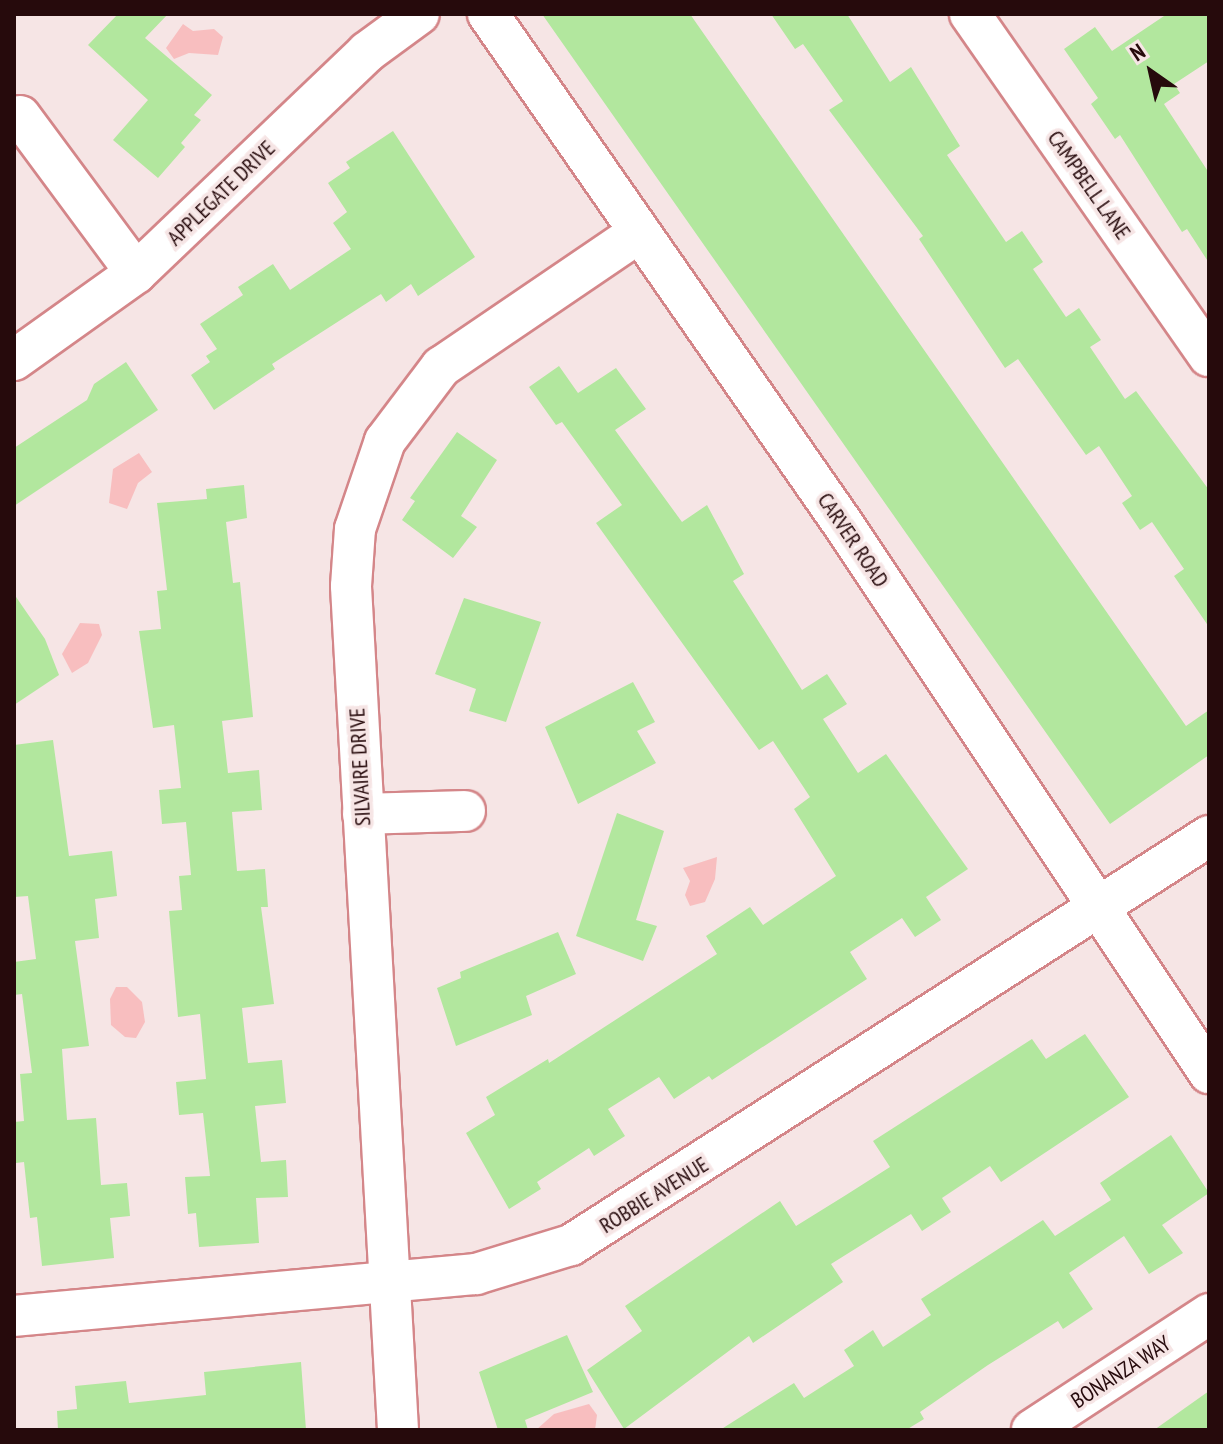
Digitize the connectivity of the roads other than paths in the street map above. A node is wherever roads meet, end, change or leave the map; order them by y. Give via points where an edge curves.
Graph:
1 (419, 14) edge
2 (488, 14) edge
3 (979, 17) edge
4 (20, 116) dead end
5 (640, 232) junction
6 (136, 273) junction
7 (1209, 354) edge
8 (14, 360) edge
9 (465, 811) dead end
10 (363, 814) junction
11 (1209, 836) edge
12 (1097, 910) junction
13 (1209, 1073) edge
14 (386, 1280) junction
15 (1209, 1314) edge
16 (14, 1316) edge
17 (398, 1430) edge
18 (1032, 1430) edge

1 - 6 street, APPLEGATE DRIVE via 367,52
2 - 5 street, CARVER ROAD
3 - 7 street, CAMPBELL LANE
4 - 6 street
5 - 10 street, SILVAIRE DRIVE via 441,367 385,441 355,529 351,586
5 - 12 street, CARVER ROAD via 843,524
6 - 8 street, APPLEGATE DRIVE
9 - 10 street
10 - 14 street, SILVAIRE DRIVE
11 - 12 street, ROBBIE AVENUE
12 - 13 street, CARVER ROAD
12 - 14 street, ROBBIE AVENUE via 571,1245 476,1274
14 - 16 street, ROBBIE AVENUE
14 - 17 street, SILVAIRE DRIVE
15 - 18 street, BONANZA WAY

